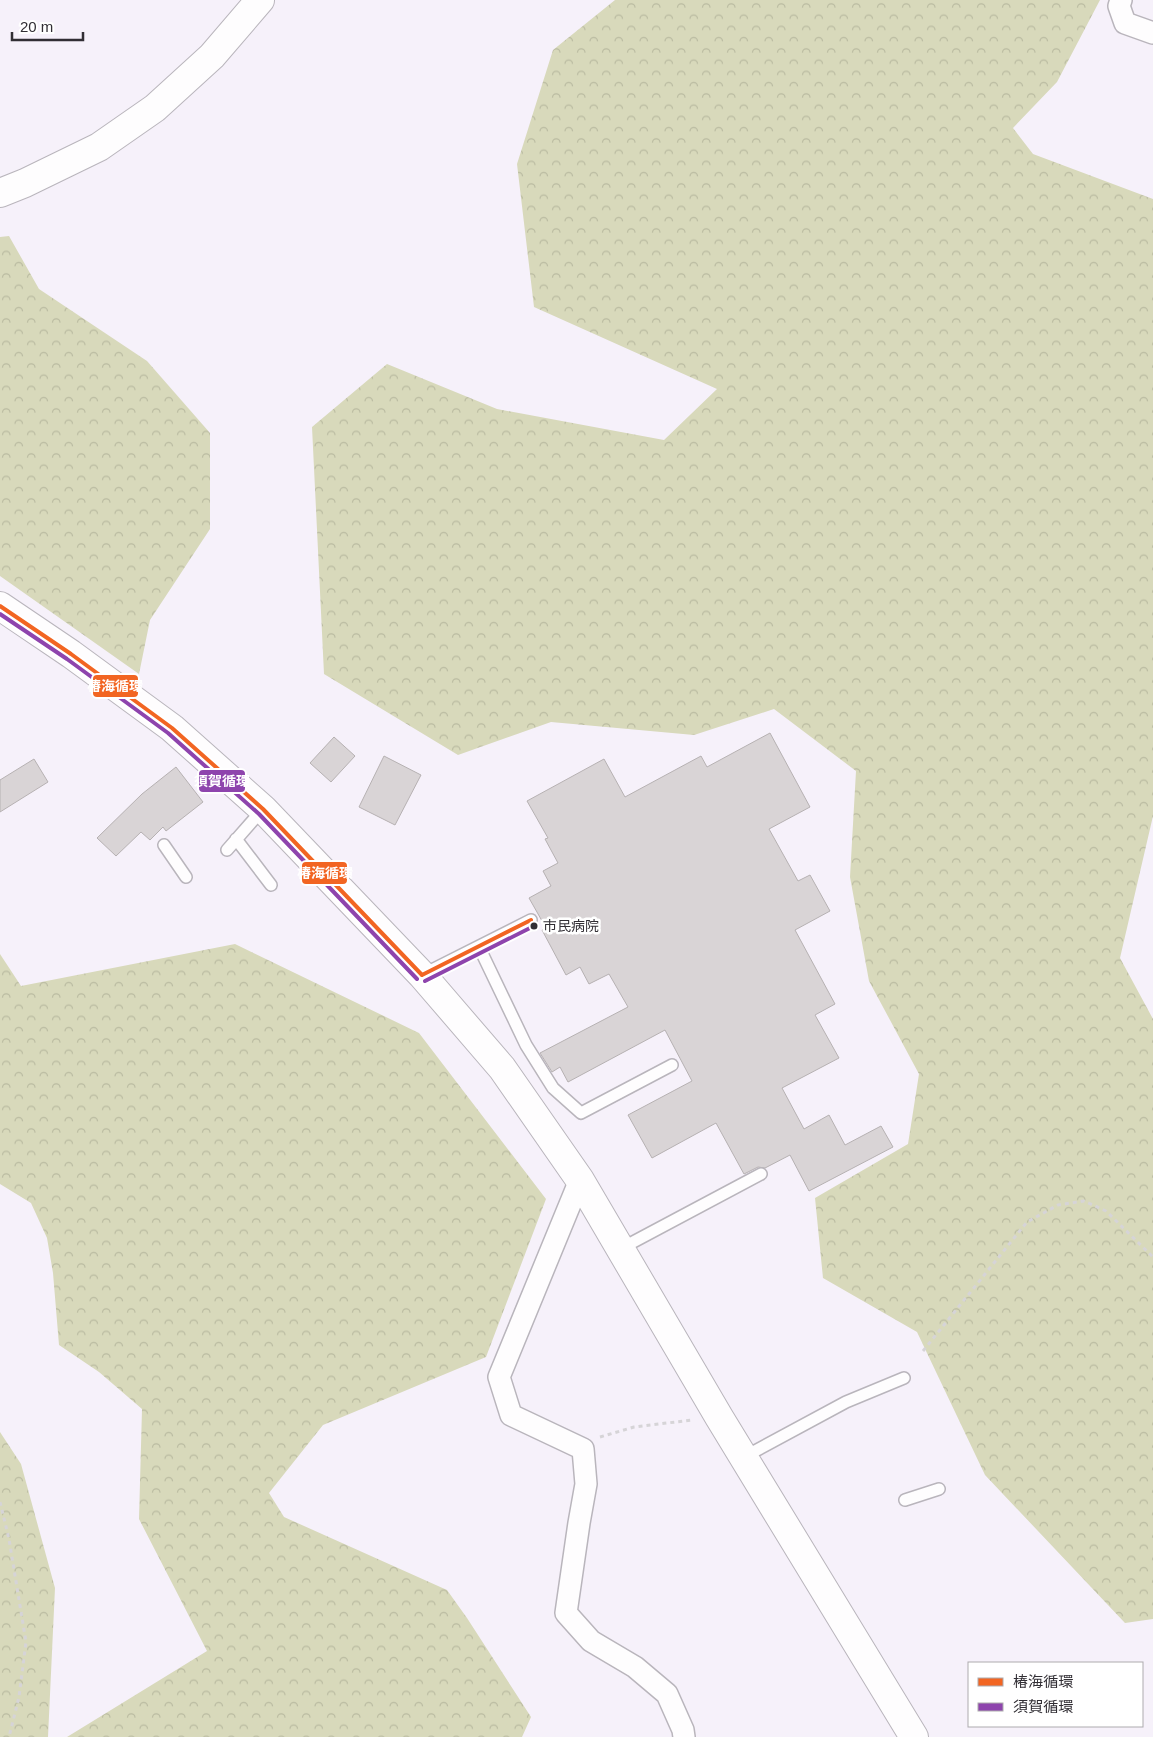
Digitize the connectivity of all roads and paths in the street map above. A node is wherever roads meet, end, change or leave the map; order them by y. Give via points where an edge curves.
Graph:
1 (260, 0) edge
2 (1121, 0) edge
3 (1153, 33) edge
4 (0, 193) edge
5 (0, 606) edge
6 (263, 809) junction
7 (236, 839) junction
8 (164, 845) dead end
9 (227, 850) dead end
10 (186, 877) dead end
11 (271, 885) dead end
12 (531, 920) dead end
13 (479, 947) junction
14 (422, 975) junction
15 (672, 1065) dead end
16 (761, 1174) dead end
17 (580, 1180) junction
18 (620, 1249) junction
19 (1153, 1256) edge
20 (923, 1351) dead end
21 (904, 1378) dead end
22 (719, 1417) junction
23 (583, 1449) junction
24 (744, 1457) junction
25 (939, 1489) dead end
26 (905, 1500) dead end
27 (0, 1502) edge
28 (9, 1737) edge
29 (684, 1737) edge
30 (914, 1737) edge

1 - 4 street via 212,56 155,108 99,147
2 - 3 street via 1119,6 1125,23
5 - 6 street via 172,728
6 - 7 lane
6 - 14 street
7 - 9 lane
7 - 11 lane
8 - 10 lane
12 - 13 lane
13 - 14 lane
13 - 15 lane via 526,1045 553,1088 581,1113
14 - 17 street via 502,1068
16 - 18 lane
17 - 18 street
17 - 23 street via 499,1377 511,1415
18 - 22 street
19 - 20 path via 1106,1211 1084,1201 1058,1205 1026,1222
21 - 24 lane via 846,1402
22 - 23 path via 634,1428 599,1438
22 - 24 street
23 - 29 street via 586,1484 566,1613 591,1641 635,1667 667,1694
24 - 30 street
25 - 26 lane
27 - 28 path via 10,1539 26,1642 19,1696

